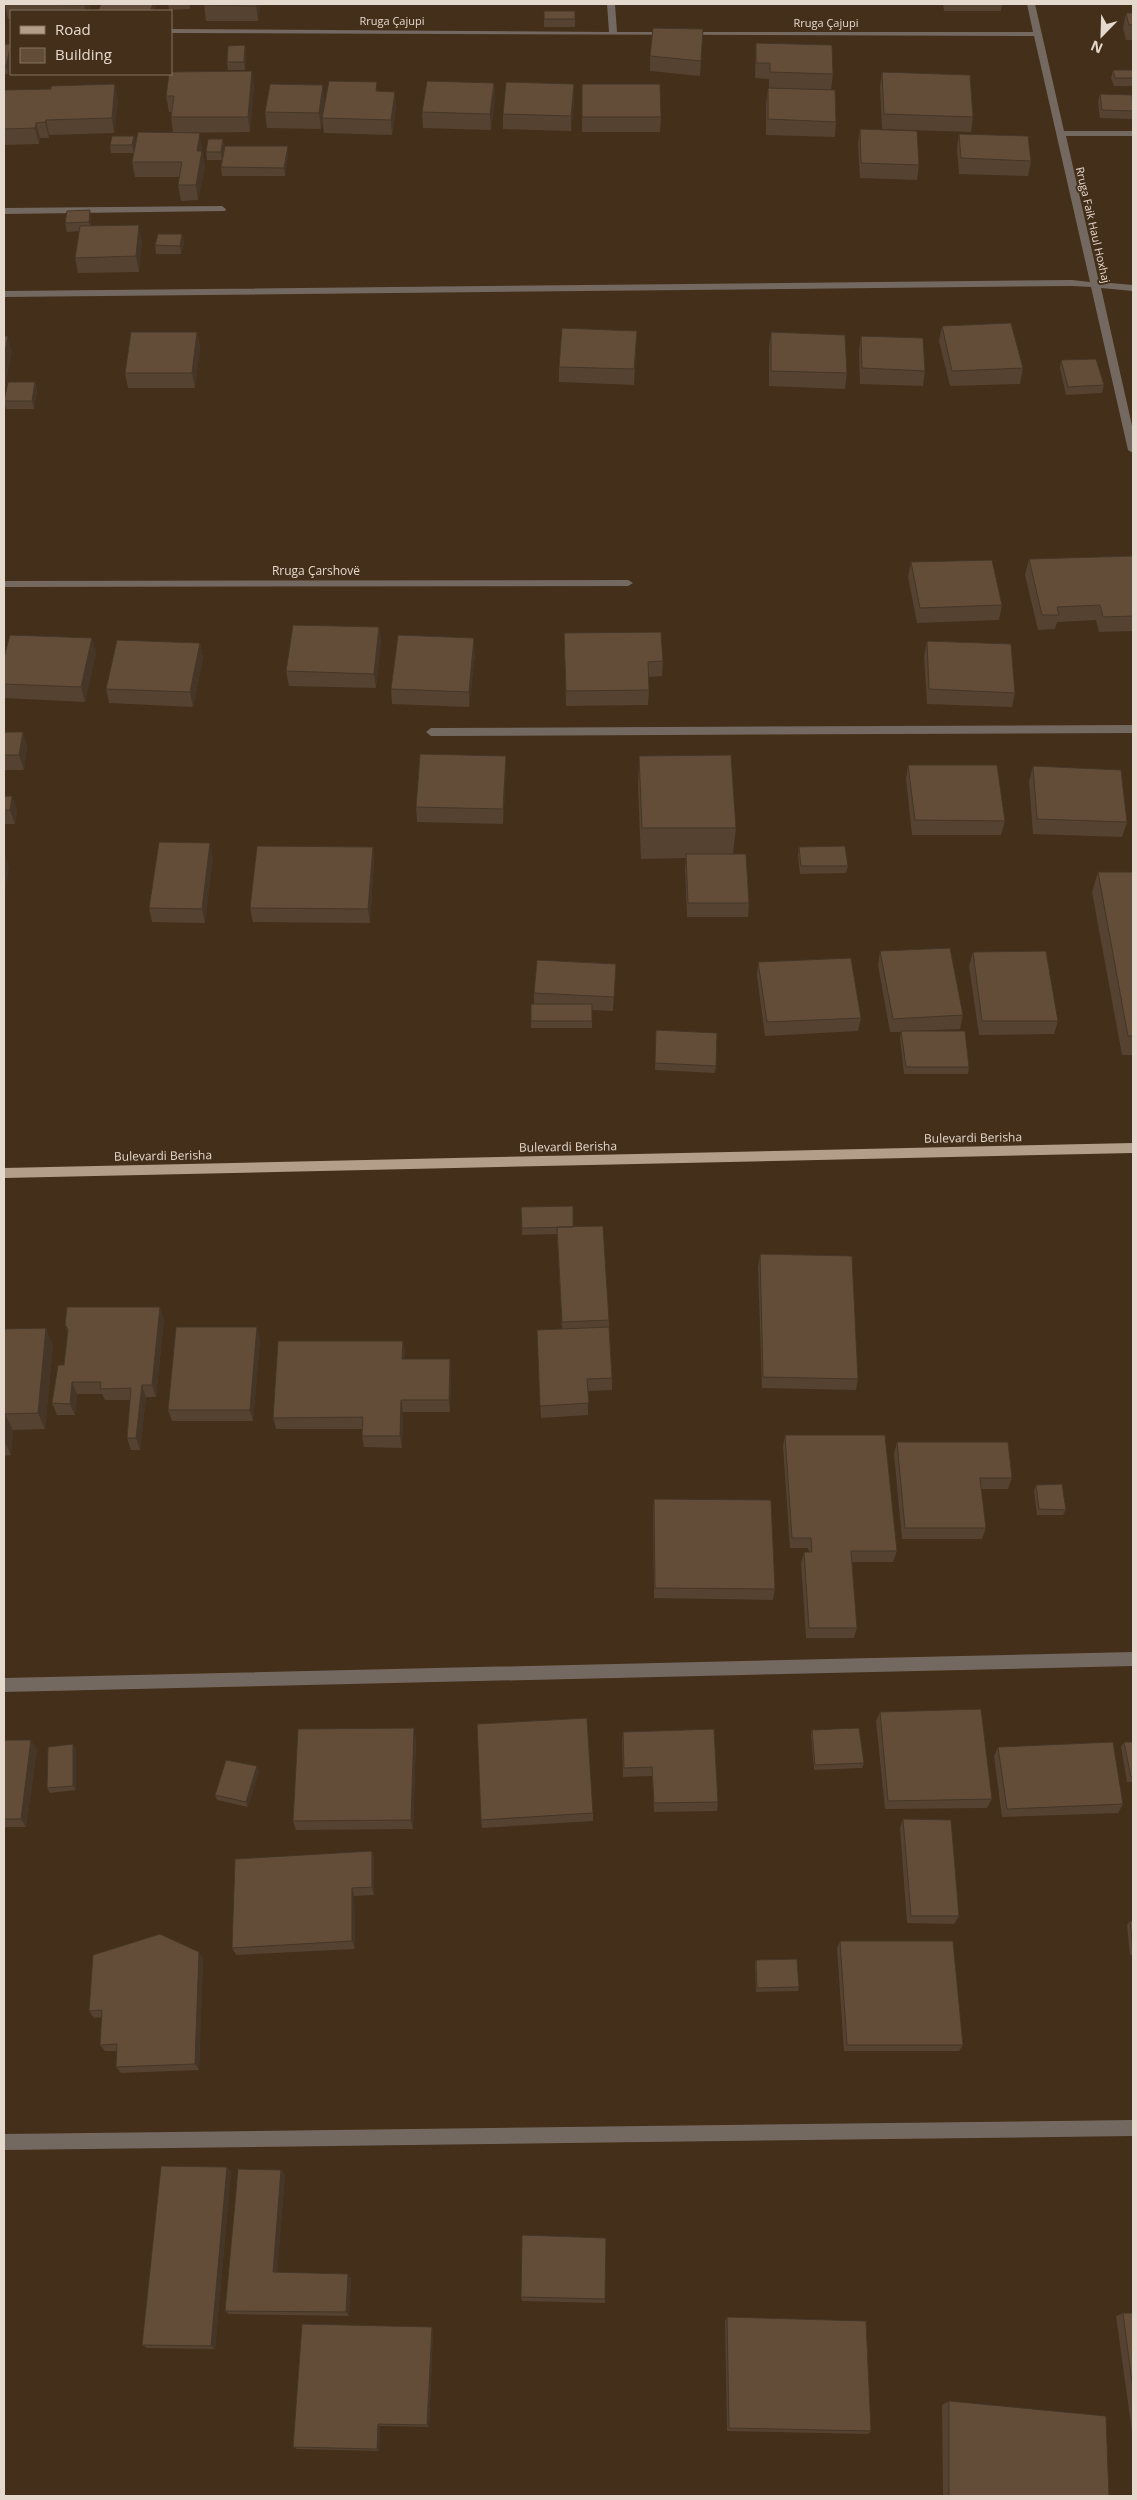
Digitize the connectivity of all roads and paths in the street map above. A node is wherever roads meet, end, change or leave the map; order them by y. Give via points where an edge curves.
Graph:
1 (612, 4) edge
2 (1032, 4) edge
3 (172, 31) edge
4 (614, 34) junction
5 (1038, 34) junction
6 (1133, 133) edge
7 (1061, 134) junction
8 (222, 209) dead end
9 (4, 211) edge
10 (1096, 286) junction
11 (1133, 288) edge
12 (4, 294) edge
13 (1133, 450) edge
14 (628, 583) dead end
15 (4, 584) edge
16 (1133, 729) edge
17 (431, 732) dead end
18 (1133, 1148) edge
19 (4, 1173) edge
20 (1133, 1659) edge
21 (4, 1685) edge
22 (1133, 2128) edge
23 (4, 2142) edge

1 - 4 street
2 - 5 street, Rruga Faik Haul Hoxhaj
3 - 4 street, Rruga Çajupi
4 - 5 street, Rruga Çajupi
5 - 7 street, Rruga Faik Haul Hoxhaj
6 - 7 street
7 - 10 street, Rruga Faik Haul Hoxhaj
8 - 9 street
10 - 11 street
10 - 12 street via 1052,283
10 - 13 street, Rruga Faik Haul Hoxhaj
14 - 15 street, Rruga Çarshovë
16 - 17 street
18 - 19 main road, Bulevardi Berisha
20 - 21 street
22 - 23 street

